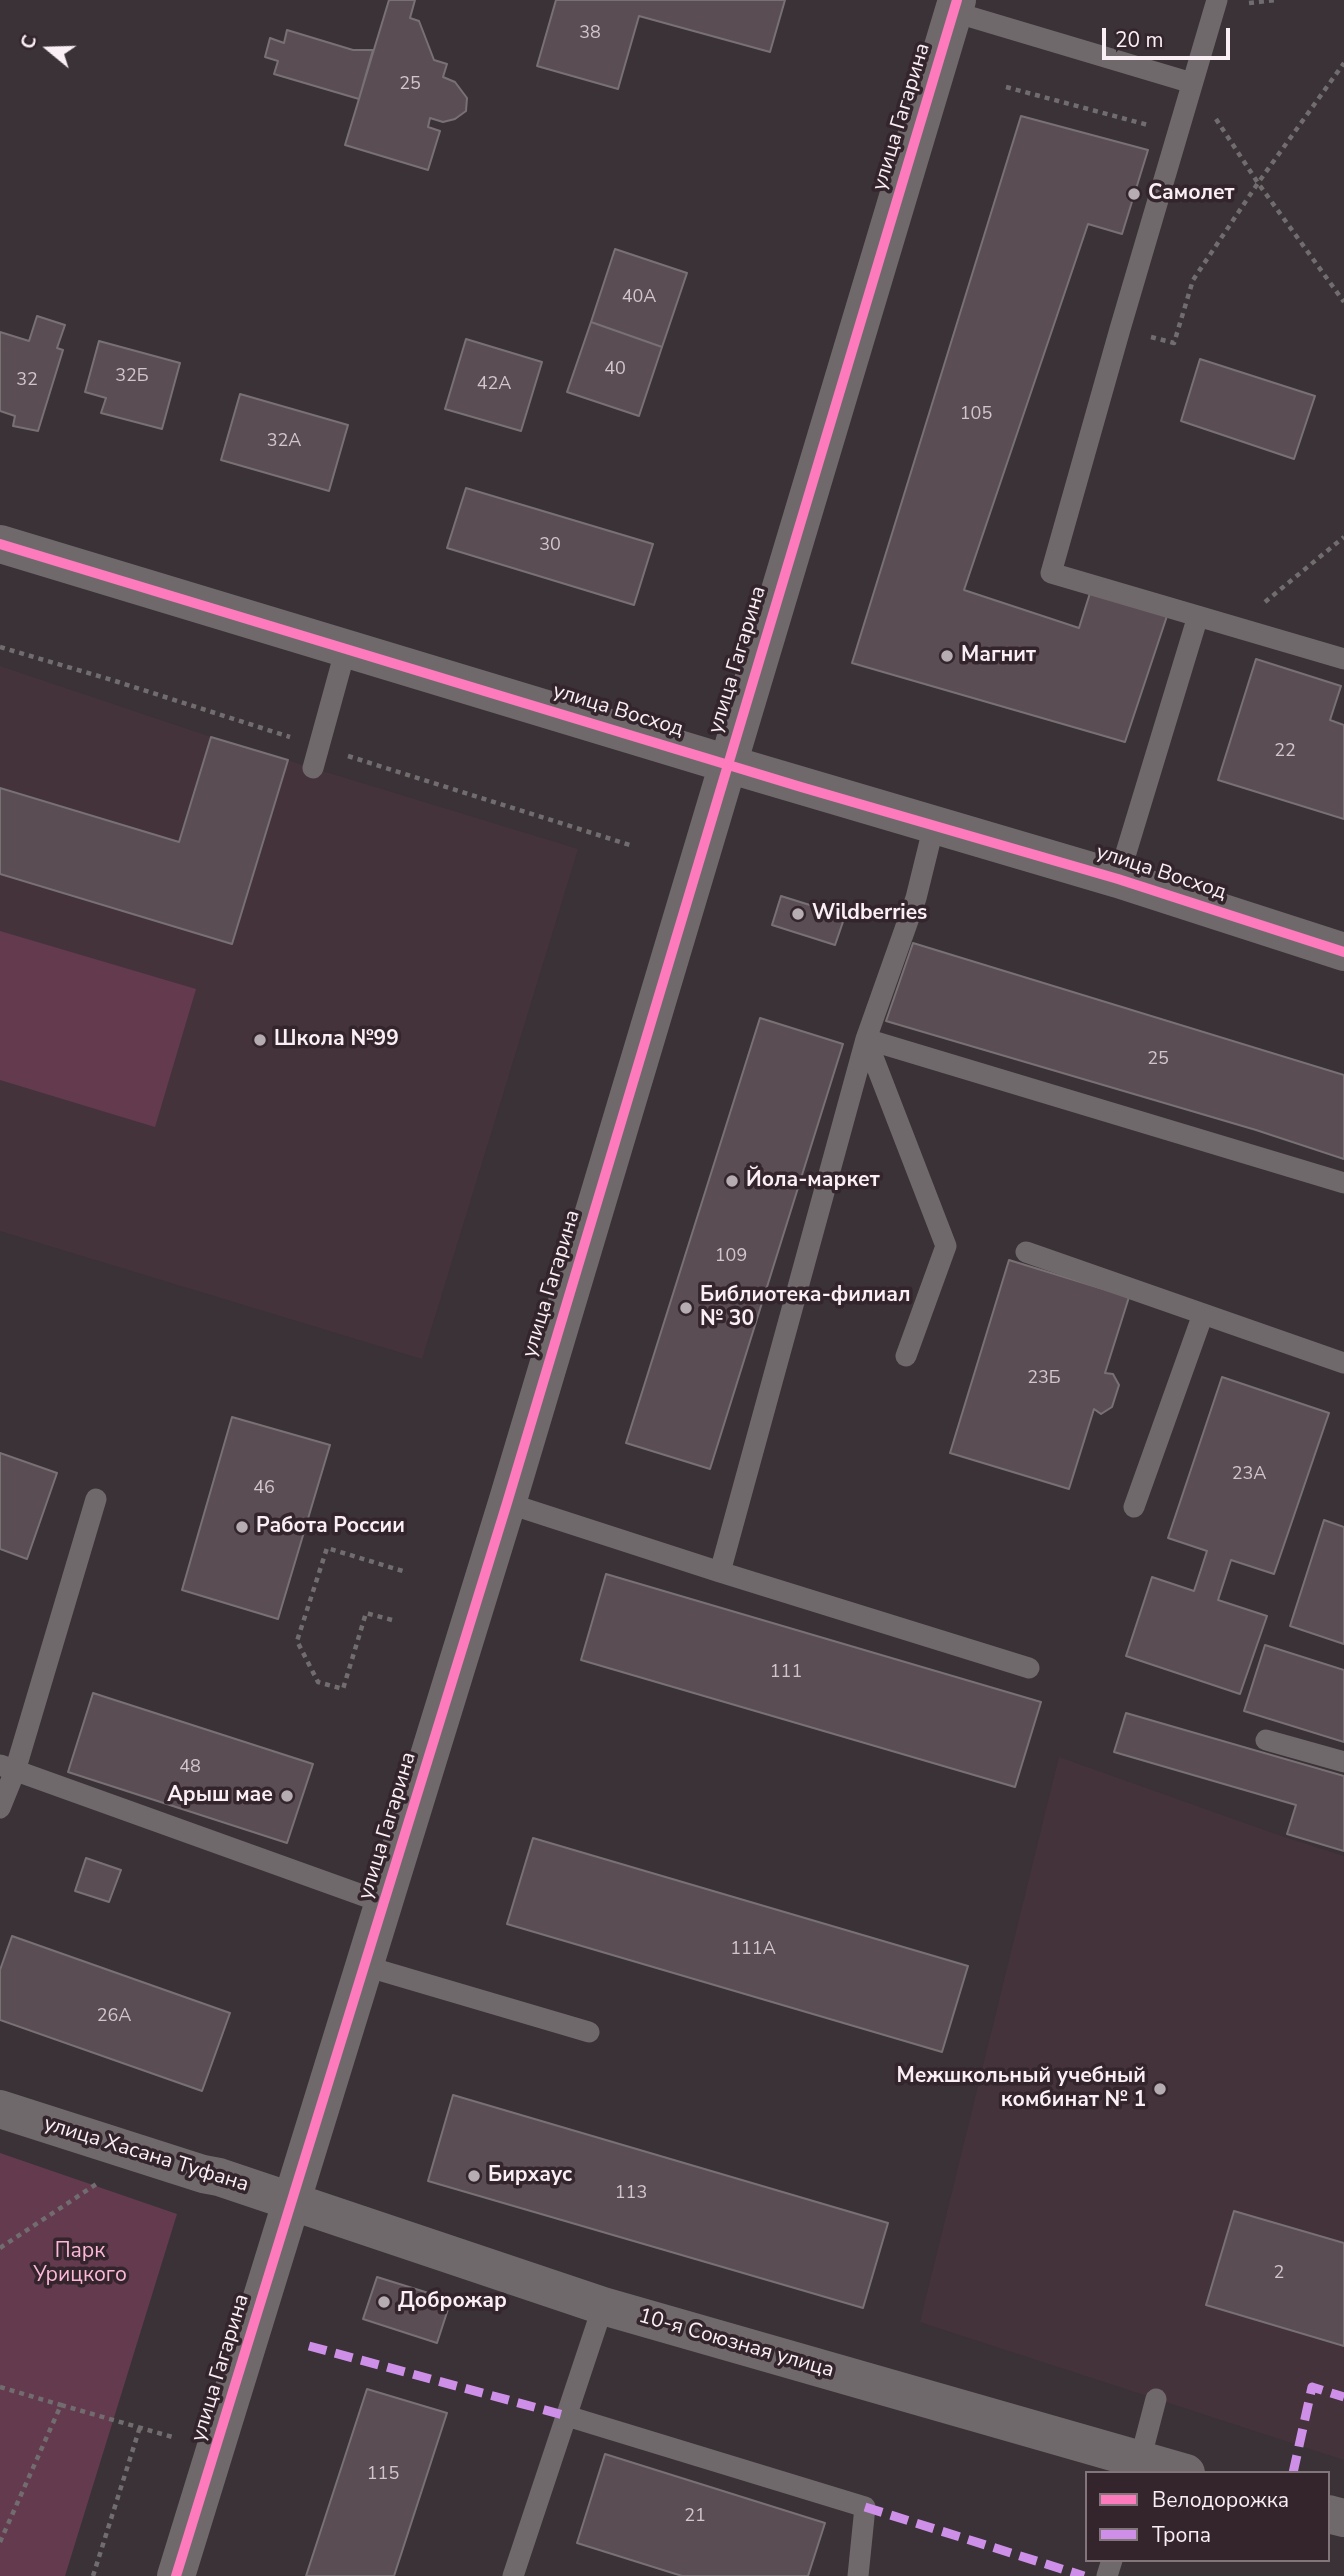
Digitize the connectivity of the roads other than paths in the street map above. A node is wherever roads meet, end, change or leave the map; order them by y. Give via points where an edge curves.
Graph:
1 (1217, 0) edge
2 (956, 6) edge
3 (1192, 83) junction
4 (0, 544) edge
5 (1198, 616) junction
6 (346, 648) junction
7 (1344, 659) edge
8 (727, 764) junction
9 (313, 768) dead end
10 (934, 825) junction
11 (1118, 879) junction
12 (1344, 952) edge
13 (866, 1039) junction
14 (1344, 1183) edge
15 (1026, 1252) dead end
16 (1203, 1314) junction
17 (906, 1356) dead end
18 (1344, 1363) edge
19 (96, 1499) dead end
20 (507, 1503) junction
21 (1134, 1507) dead end
22 (720, 1572) junction
23 (1029, 1668) dead end
24 (1266, 1740) dead end
25 (1344, 1762) edge
26 (7, 1768) edge
27 (0, 1808) edge
28 (384, 1903) junction
29 (365, 1966) junction
30 (589, 2032) dead end
31 (0, 2109) edge
32 (291, 2202) junction
33 (603, 2306) junction
34 (1156, 2399) dead end
35 (567, 2416) junction
36 (1138, 2466) edge
37 (1172, 2471) edge
38 (176, 2576) edge
39 (513, 2576) edge
40 (858, 2576) edge

1 - 3 lane
2 - 3 lane
2 - 8 street, улица Гагарина
3 - 5 lane via 1051,573
4 - 6 street, улица Восход
5 - 7 lane
5 - 11 lane
6 - 8 street, улица Восход
6 - 9 lane
8 - 10 street, улица Восход
8 - 20 street, улица Гагарина
10 - 11 street, улица Восход
10 - 13 lane via 916,898
11 - 12 street, улица Восход
13 - 14 lane
13 - 17 lane via 946,1246
13 - 22 lane
15 - 16 lane
16 - 18 lane
16 - 21 lane
19 - 26 lane
20 - 22 lane
20 - 28 street, улица Гагарина
22 - 23 lane
24 - 25 lane
26 - 27 lane
26 - 28 lane
28 - 29 street, улица Гагарина
29 - 30 lane
29 - 32 street, улица Гагарина
31 - 32 street, улица Хасана Туфана
32 - 33 street, 10-я Союзная улица
32 - 38 street, улица Гагарина
33 - 35 lane
33 - 36 street, 10-я Союзная улица
34 - 36 lane
35 - 39 lane
35 - 40 lane via 865,2507
36 - 37 street, 10-я Союзная улица

